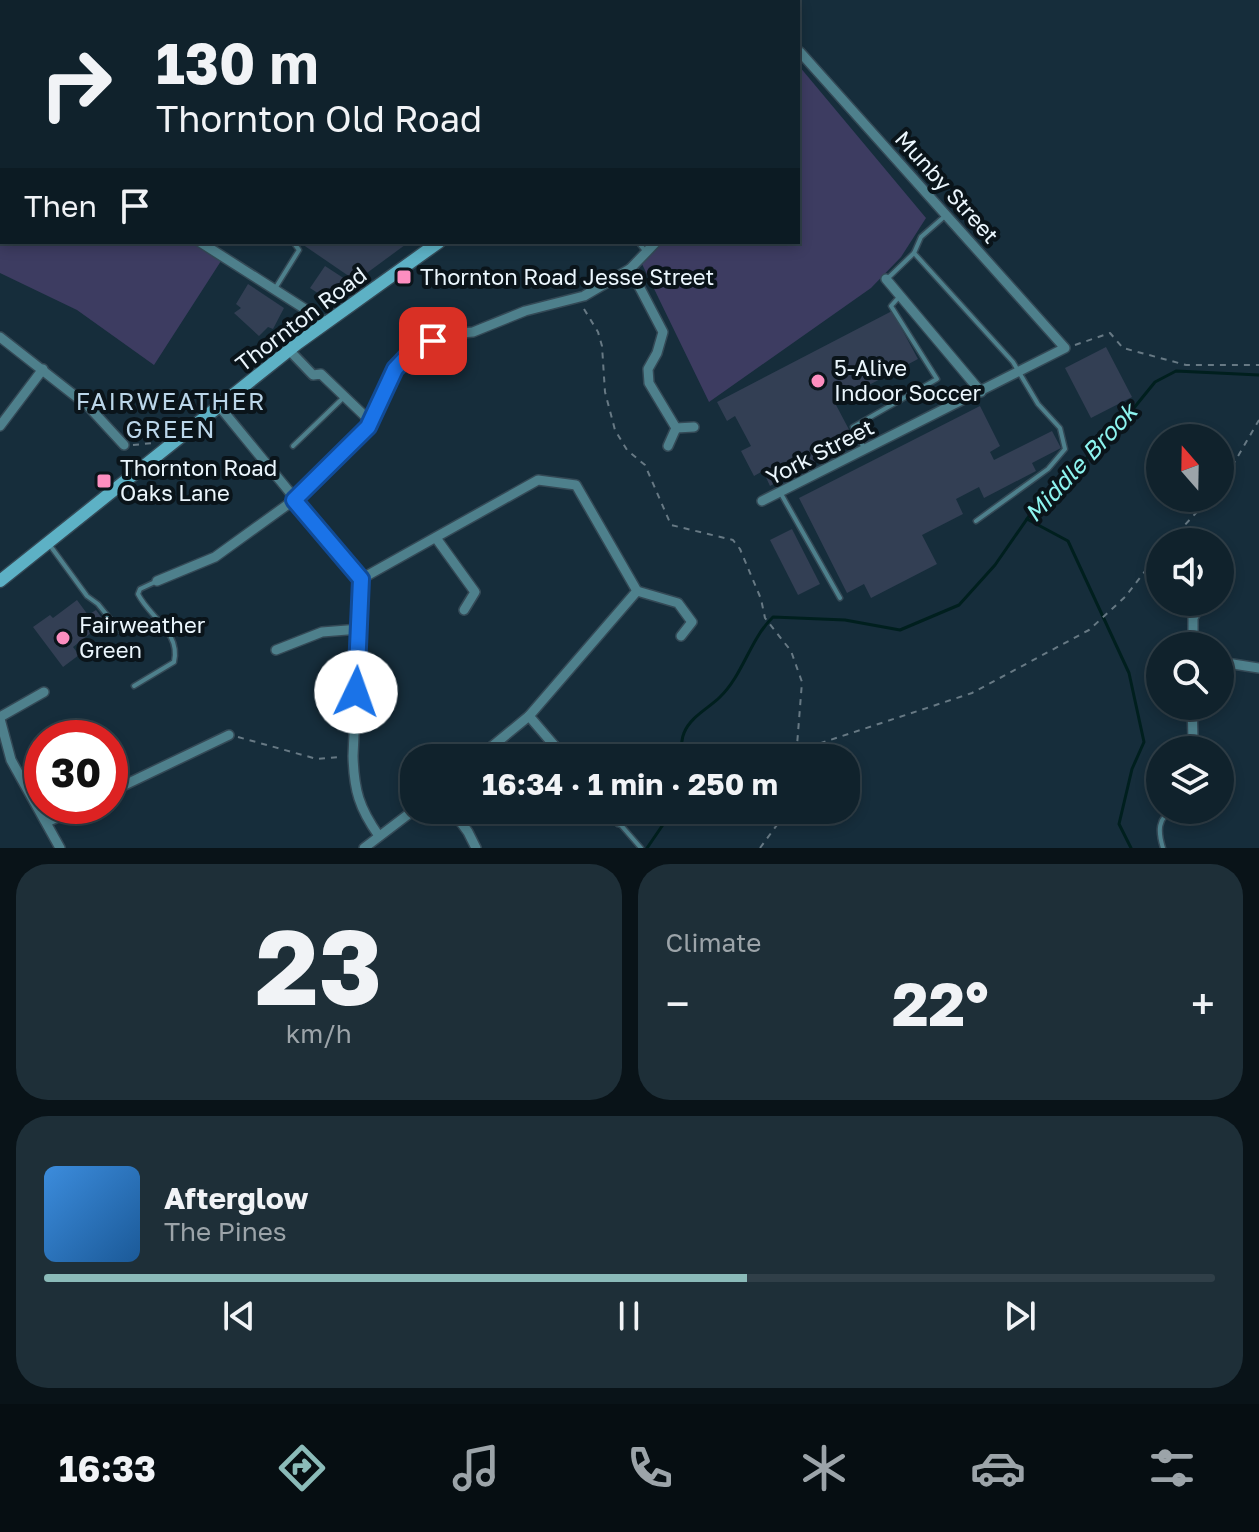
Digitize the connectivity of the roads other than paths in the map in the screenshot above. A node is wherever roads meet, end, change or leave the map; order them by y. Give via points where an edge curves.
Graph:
1 (800, 53) edge
2 (947, 215) junction
3 (203, 244) edge
4 (294, 244) edge
5 (436, 244) edge
6 (640, 244) edge
7 (654, 244) edge
8 (646, 252) junction
9 (914, 253) junction
10 (630, 269) junction
11 (886, 279) joint
12 (275, 289) junction
13 (900, 296) junction
14 (327, 323) junction
15 (0, 337) edge
16 (1065, 348) joint
17 (290, 351) junction
18 (43, 369) junction
19 (1020, 372) junction
20 (981, 392) junction
21 (345, 396) junction
22 (219, 406) junction
23 (370, 421) junction
24 (0, 426) edge
25 (694, 427) dead end
26 (676, 428) junction
27 (124, 445) road end
28 (293, 446) dead end
29 (668, 446) dead end
30 (865, 450) junction
31 (780, 492) junction
32 (294, 500) junction
33 (762, 501) dead end
34 (976, 521) dead end
35 (436, 538) junction
36 (48, 542) junction
37 (361, 579) junction
38 (0, 581) edge
39 (157, 581) joint
40 (637, 591) junction
41 (840, 598) dead end
42 (464, 610) dead end
43 (360, 629) junction
44 (119, 630) dead end
45 (681, 636) dead end
46 (276, 650) dead end
47 (1234, 664) edge
48 (1259, 668) edge
49 (134, 686) dead end
50 (44, 692) dead end
51 (529, 716) junction
52 (0, 718) edge
53 (229, 735) road end
54 (495, 744) edge
55 (553, 744) edge
56 (24, 782) edge
57 (128, 783) edge
58 (400, 820) edge
59 (48, 824) edge
60 (462, 824) edge
61 (621, 824) edge
62 (1160, 824) edge
63 (379, 836) junction
64 (60, 848) edge
65 (364, 848) edge
66 (476, 848) edge
67 (641, 848) edge
68 (1163, 848) edge

1 - 2 street, Munby Street
2 - 9 lane via 921,237
2 - 16 street, Munby Street
3 - 12 street
4 - 12 lane via 299,250
5 - 14 main road, Thornton Road
6 - 8 lane
7 - 8 street
8 - 10 street
9 - 11 lane
9 - 19 lane
10 - 23 street via 578,298 416,347 395,369
10 - 26 street via 663,332 648,369 649,383
11 - 13 street
12 - 14 street
13 - 20 street
13 - 30 lane via 891,306 937,379 853,427
14 - 17 main road, Thornton Road
15 - 18 street
16 - 19 street, York Street
17 - 21 street via 313,375 321,374
17 - 22 main road, Thornton Road
18 - 24 street
18 - 27 street
19 - 20 street, York Street
19 - 34 lane via 1060,428 1065,449 1038,477
20 - 30 street, York Street
21 - 23 street
21 - 28 lane
22 - 32 street
22 - 36 main road, Thornton Road
23 - 32 street
25 - 26 street
26 - 29 street
30 - 31 street, York Street
31 - 33 street, York Street
31 - 41 lane
32 - 37 street
32 - 39 street via 215,557
35 - 37 street
35 - 40 street via 538,480 576,485
35 - 42 street via 475,592
36 - 38 main road, Thornton Road
36 - 44 lane
37 - 43 street
39 - 49 lane via 138,594 174,640 176,655 174,662
40 - 45 street via 678,603 692,622
40 - 51 street
43 - 46 street via 322,632
43 - 63 street via 353,784
47 - 48 street
50 - 52 street
51 - 54 street
51 - 55 street
52 - 56 street via 11,760
53 - 57 street
58 - 63 street
59 - 64 street
60 - 66 street
61 - 67 lane
62 - 68 lane
63 - 65 street

